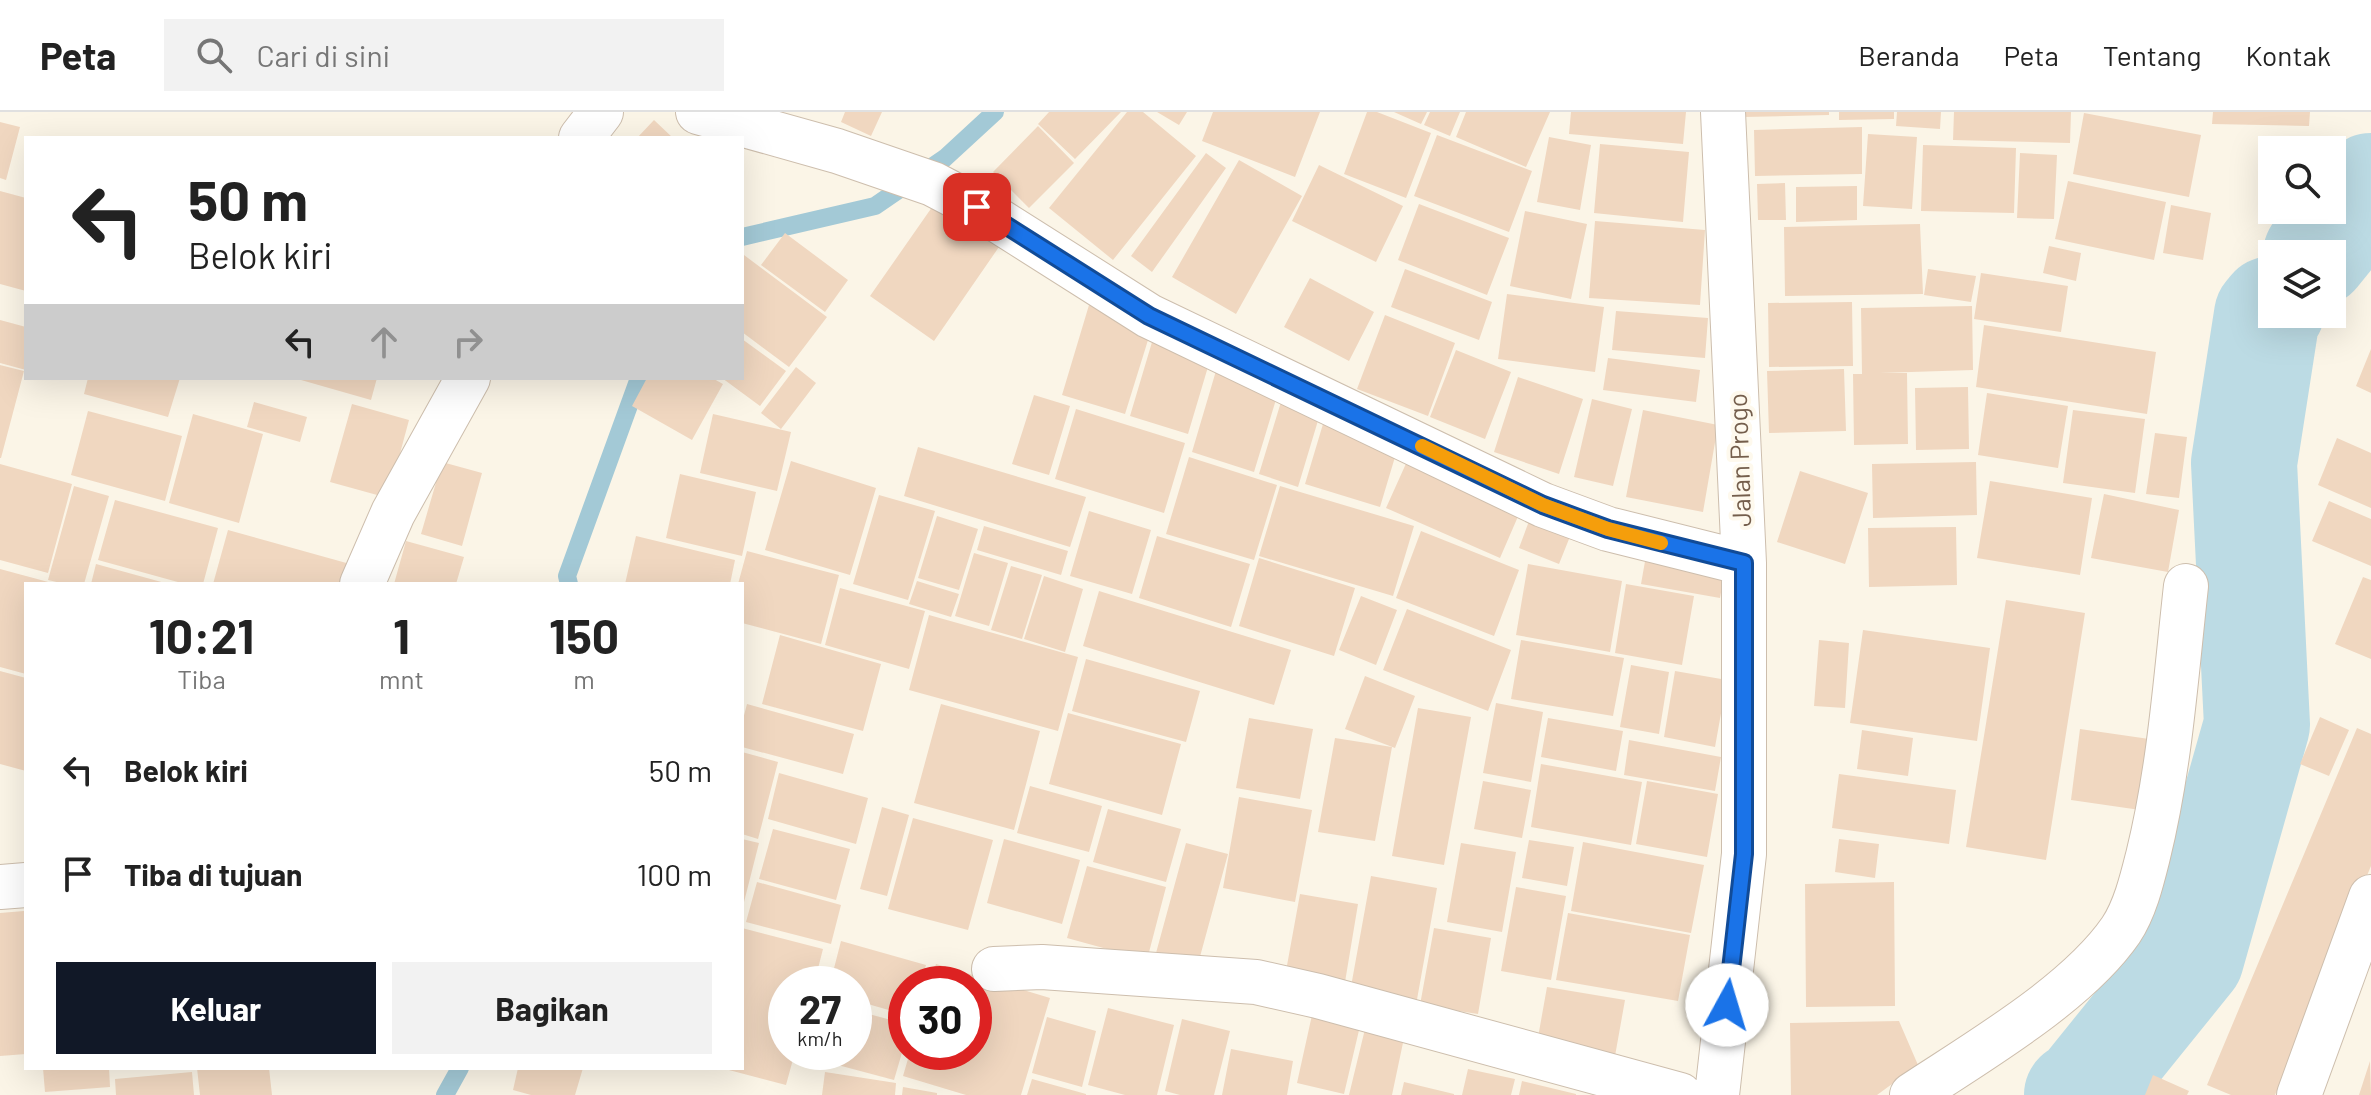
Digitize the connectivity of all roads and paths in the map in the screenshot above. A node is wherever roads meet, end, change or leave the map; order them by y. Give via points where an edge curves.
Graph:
1 (601, 112) edge
2 (698, 112) edge
3 (1723, 112) edge
4 (583, 136) edge
5 (467, 380) edge
6 (1744, 563) junction
7 (363, 582) edge
8 (2186, 586) dead end
9 (24, 885) edge
10 (0, 887) edge
11 (2371, 897) edge
12 (994, 969) dead end
13 (1680, 1095) edge
14 (1717, 1095) edge
15 (1912, 1095) edge
16 (2299, 1095) edge

1 - 4 street
2 - 6 street via 933,184 1149,316 1543,505 1608,529
3 - 6 street, Jalan Progo
5 - 7 street via 393,513
6 - 14 street, Jalan Progo via 1744,854
8 - 15 street via 2165,779 2142,878 2121,930 2084,972 2036,1010
9 - 10 street
11 - 16 street
12 - 13 street via 1042,967 1256,982

